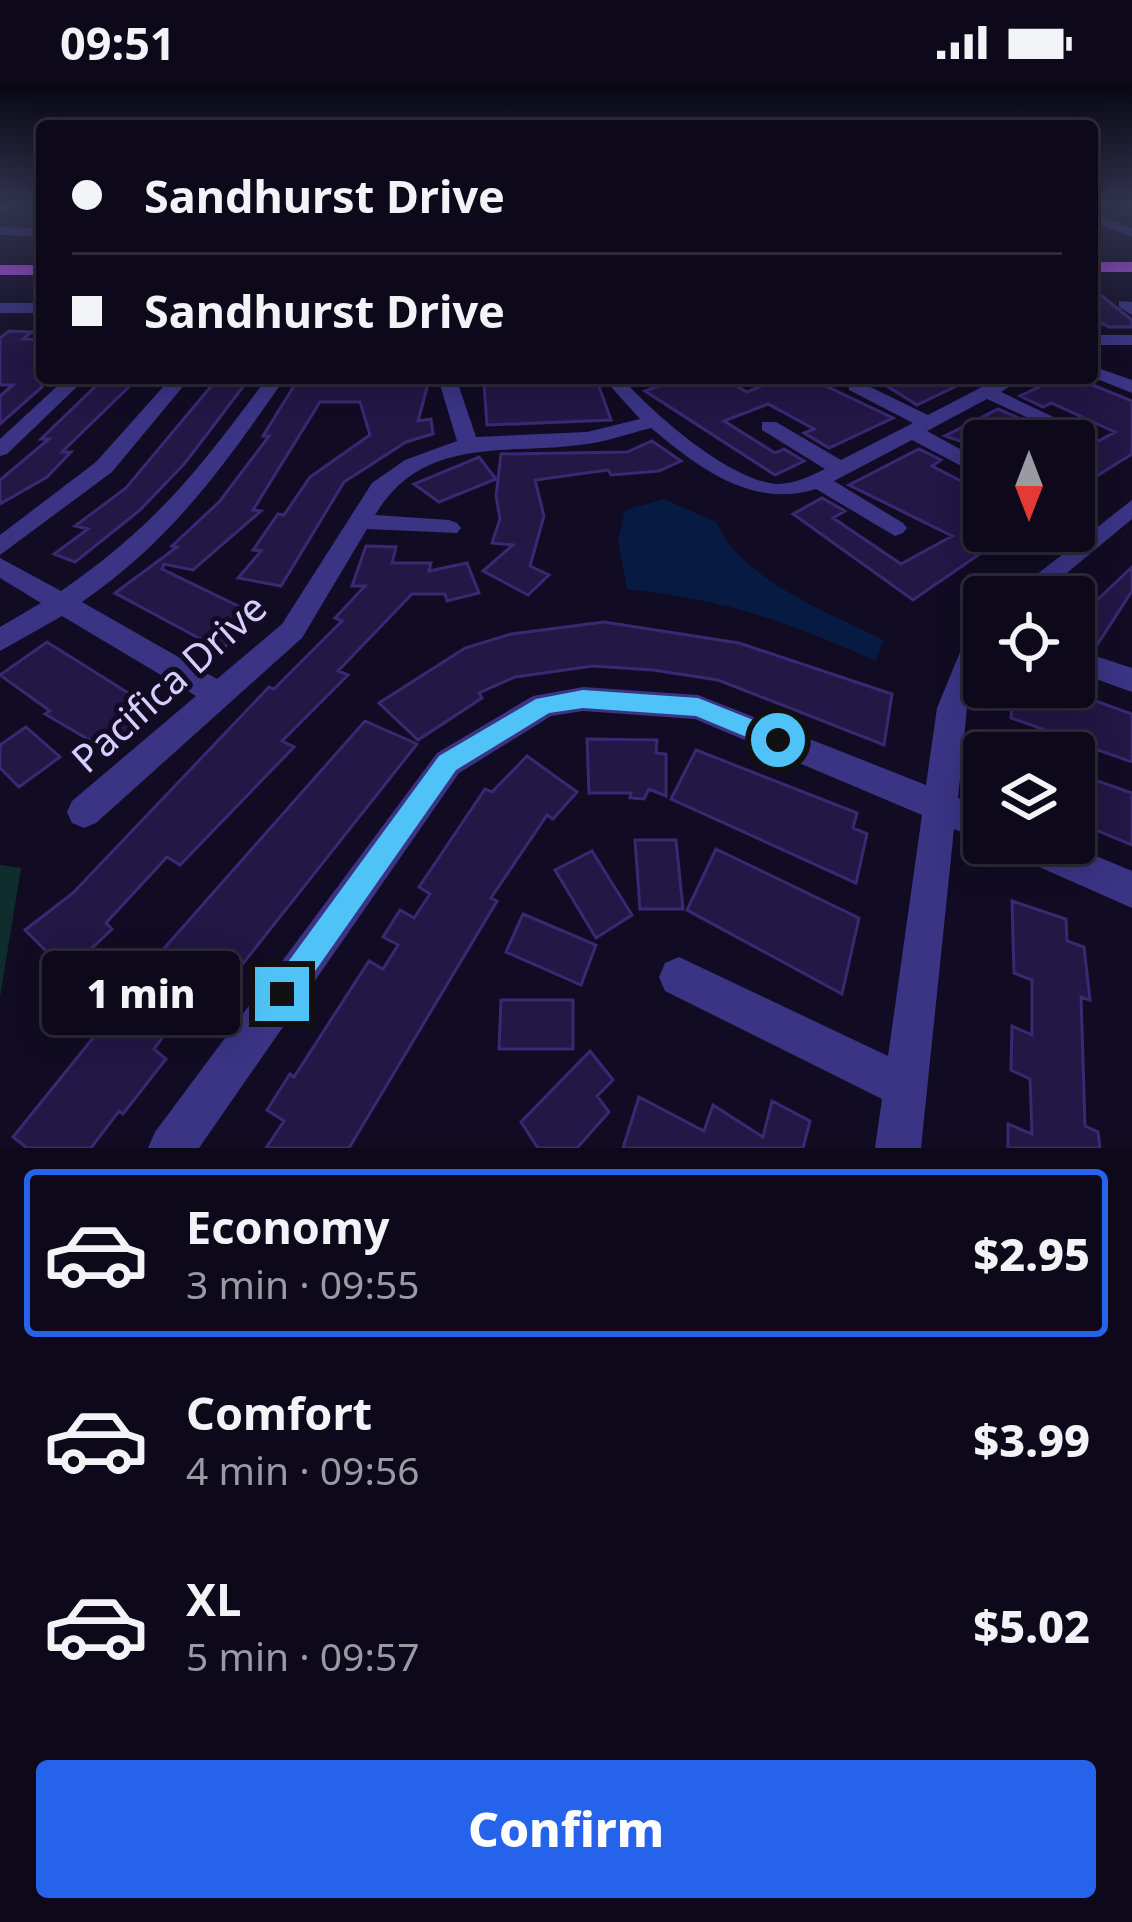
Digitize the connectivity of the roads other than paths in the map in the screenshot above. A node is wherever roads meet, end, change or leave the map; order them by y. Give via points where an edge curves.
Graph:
1 (0, 260) edge
2 (36, 260) edge
3 (1132, 260) edge
4 (1098, 264) edge
5 (0, 270) edge
6 (36, 270) edge
7 (9, 308) edge
8 (0, 322) edge
9 (1098, 340) edge
10 (1132, 340) edge
11 (1098, 373) edge
12 (71, 384) edge
13 (176, 384) edge
14 (272, 384) edge
15 (449, 384) edge
16 (617, 384) edge
17 (997, 384) edge
18 (1001, 384) edge
19 (856, 386) dead end
20 (1132, 387) edge
21 (1057, 420) edge
22 (655, 421) junction
23 (769, 426) dead end
24 (921, 428) junction
25 (468, 444) junction
26 (0, 450) edge
27 (963, 457) edge
28 (842, 469) junction
29 (818, 481) junction
30 (1132, 507) edge
31 (356, 521) junction
32 (449, 528) dead end
33 (895, 528) dead end
34 (0, 547) edge
35 (0, 567) edge
36 (1047, 576) edge
37 (61, 607) junction
38 (0, 640) edge
39 (1095, 667) edge
40 (963, 680) edge
41 (1132, 680) edge
42 (216, 693) junction
43 (939, 805) junction
44 (84, 812) dead end
45 (963, 816) edge
46 (1072, 864) edge
47 (1132, 890) edge
48 (679, 977) dead end
49 (903, 1086) junction
50 (171, 1148) edge
51 (898, 1148) edge

1 - 2 main road
3 - 4 main road
5 - 6 main road
7 - 8 street
9 - 10 street
11 - 20 street
12 - 26 street
13 - 34 street via 104,467
14 - 37 street via 199,485
15 - 25 street
16 - 22 street
17 - 24 street
18 - 21 street
19 - 24 street
22 - 25 street, Pacifica Drive via 587,438
22 - 29 street via 768,490
23 - 28 street
24 - 27 street
24 - 28 street
25 - 31 street, Pacifica Drive via 413,465 380,488
28 - 29 street
29 - 33 street
30 - 36 street
31 - 32 street
31 - 42 street, Pacifica Drive via 292,631
35 - 37 street
37 - 38 street
37 - 42 street
39 - 41 street
40 - 43 street
42 - 44 street, Pacifica Drive
43 - 45 street
43 - 49 street
43 - 50 street via 698,707 583,699 544,705 448,763
46 - 47 street
48 - 49 street
49 - 51 street

